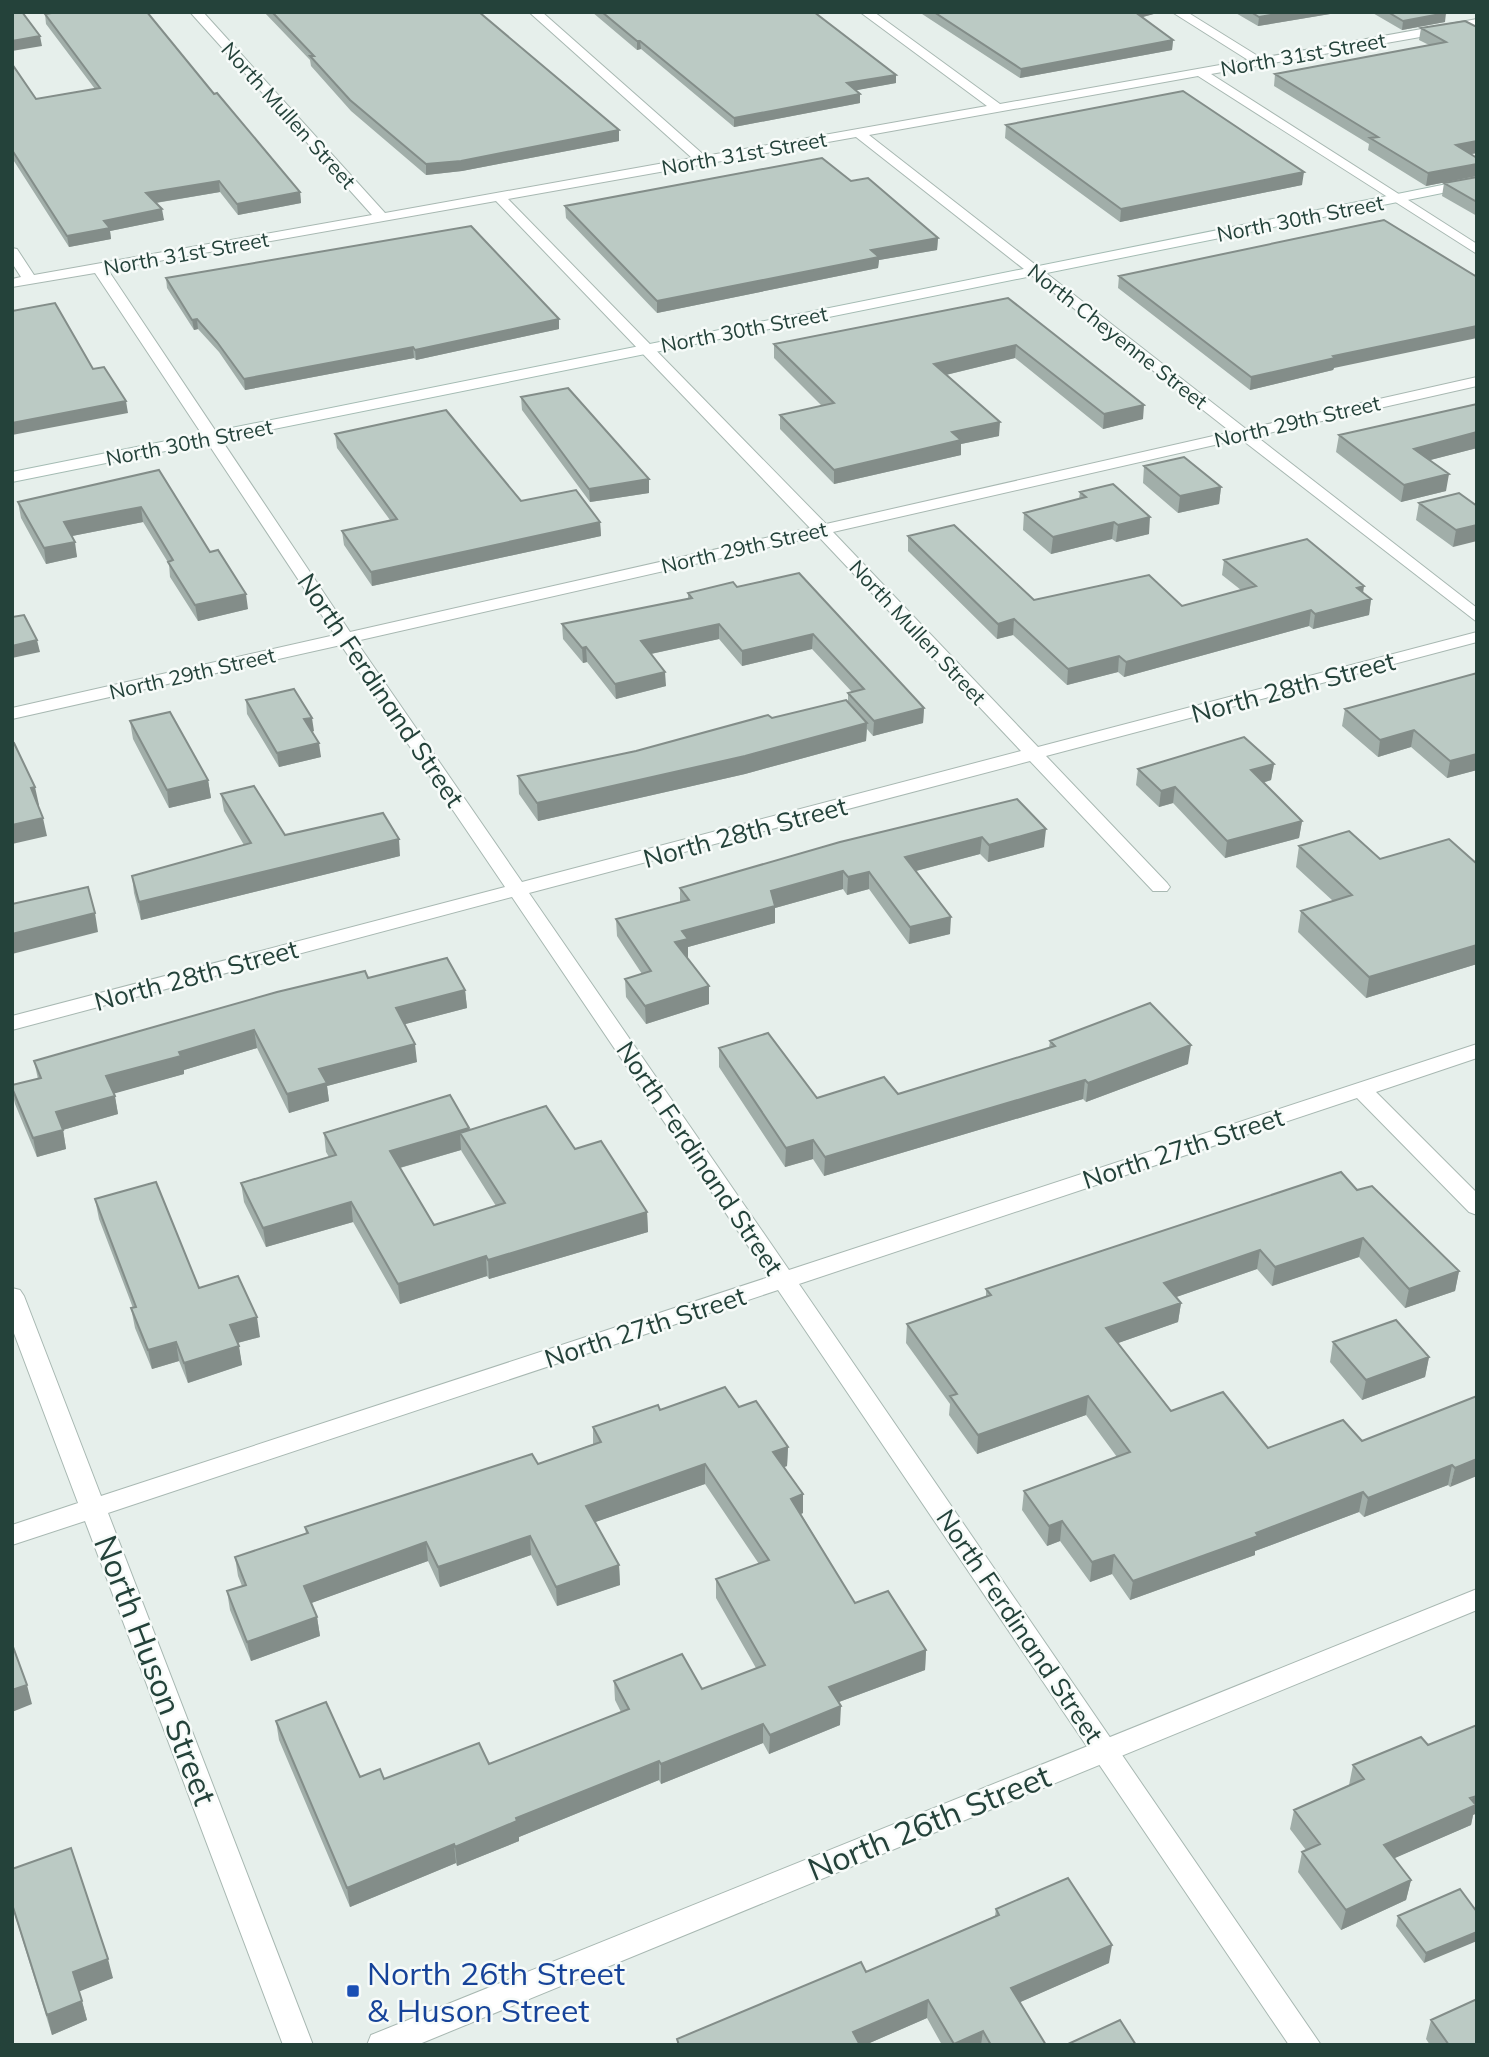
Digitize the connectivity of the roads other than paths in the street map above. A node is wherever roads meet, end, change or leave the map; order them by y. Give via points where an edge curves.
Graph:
1 (196, 12) edge
2 (535, 12) edge
3 (866, 12) edge
4 (1178, 12) edge
5 (1477, 23) edge
6 (1260, 62) junction
7 (1200, 72) junction
8 (998, 108) junction
9 (859, 133) junction
10 (703, 161) junction
11 (1477, 182) edge
12 (499, 197) junction
13 (1397, 199) junction
14 (382, 218) junction
15 (1477, 250) edge
16 (12, 252) edge
17 (99, 268) junction
18 (1035, 271) junction
19 (30, 280) junction
20 (12, 283) edge
21 (648, 348) junction
22 (1477, 381) edge
23 (1243, 434) junction
24 (212, 437) junction
25 (12, 477) edge
26 (822, 530) junction
27 (1477, 617) edge
28 (1477, 637) edge
29 (345, 638) junction
30 (12, 714) edge
31 (1037, 756) junction
32 (1160, 887) dead end
33 (518, 892) junction
34 (12, 1023) edge
35 (1477, 1051) edge
36 (1360, 1089) junction
37 (1477, 1207) edge
38 (785, 1281) junction
39 (12, 1296) edge
40 (94, 1509) junction
41 (12, 1535) edge
42 (1477, 1599) edge
43 (1105, 1750) junction
44 (298, 2045) edge
45 (382, 2045) edge
46 (1306, 2045) edge

1 - 14 street, North Mullen Street
2 - 10 street
3 - 8 street
4 - 6 street
5 - 6 street, North 31st Street
6 - 7 street, North 31st Street
7 - 8 street, North 31st Street
7 - 13 street
8 - 9 street, North 31st Street
9 - 10 street, North 31st Street
9 - 18 street, North Cheyenne Street
10 - 12 street, North 31st Street
11 - 13 street, North 30th Street
12 - 14 street, North 31st Street
12 - 21 street, North Mullen Street
13 - 15 street
13 - 18 street, North 30th Street
14 - 17 street, North 31st Street
16 - 19 street
17 - 19 street, North 31st Street
17 - 24 street, North Ferdinand Street
18 - 21 street, North 30th Street
18 - 23 street, North Cheyenne Street
19 - 20 street, North 31st Street
21 - 24 street, North 30th Street
21 - 26 street, North Mullen Street
22 - 23 street, North 29th Street
23 - 26 street, North 29th Street
23 - 27 street, North Cheyenne Street
24 - 25 street, North 30th Street
24 - 29 street, North Ferdinand Street
26 - 29 street, North 29th Street
26 - 31 street, North Mullen Street
28 - 31 street, North 28th Street
29 - 30 street, North 29th Street
29 - 33 street, North Ferdinand Street
31 - 32 street, North Mullen Street
31 - 33 street, North 28th Street
33 - 34 street, North 28th Street
33 - 38 street, North Ferdinand Street
35 - 36 street, North 27th Street
36 - 37 street
36 - 38 street, North 27th Street
38 - 40 street, North 27th Street
38 - 43 street, North Ferdinand Street
39 - 40 street, North Huson Street
40 - 41 street, North 27th Street
40 - 44 street, North Huson Street
42 - 43 street, North 26th Street
43 - 45 street, North 26th Street
43 - 46 street, North Ferdinand Street

